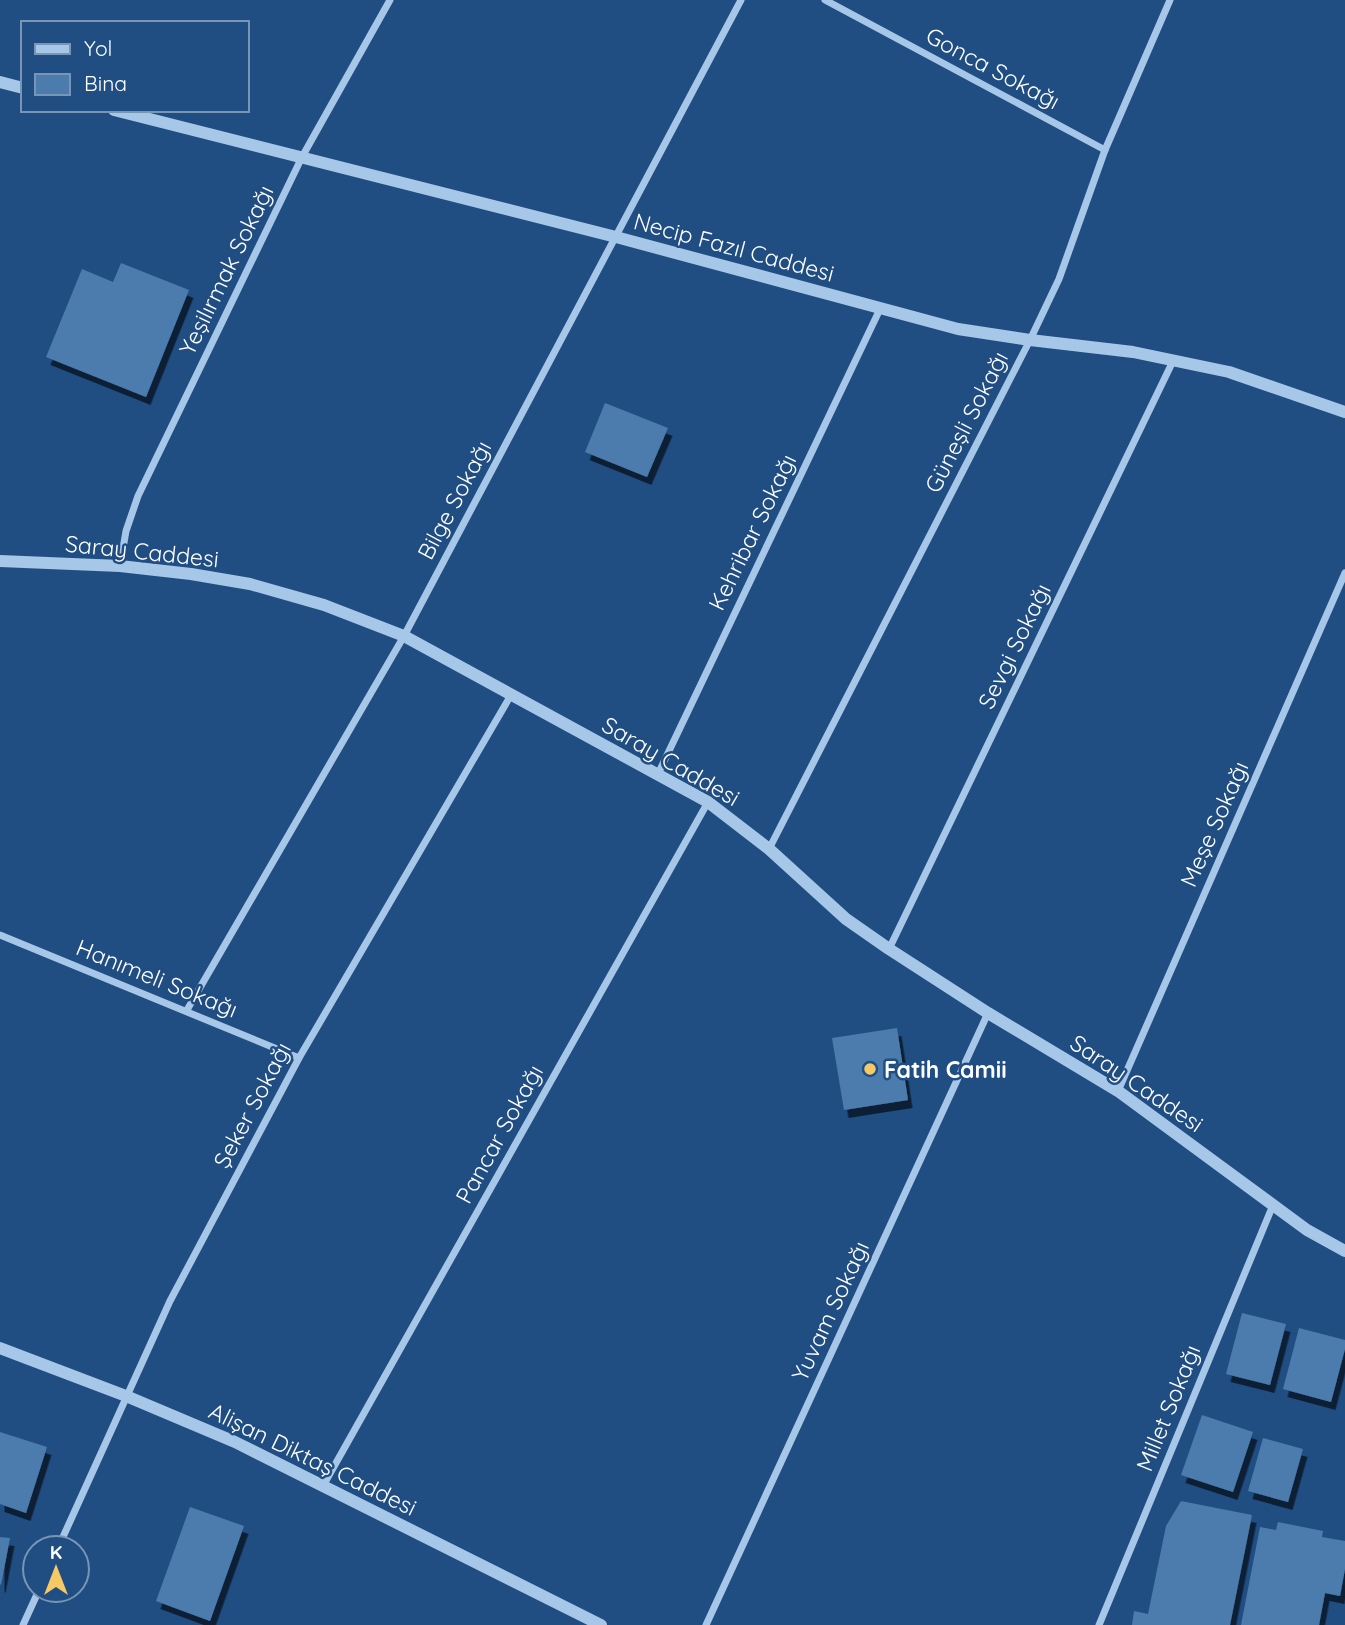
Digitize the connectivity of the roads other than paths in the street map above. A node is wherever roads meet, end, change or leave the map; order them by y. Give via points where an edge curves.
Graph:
1 (390, 0) edge
2 (741, 0) edge
3 (825, 0) edge
4 (1170, 0) edge
5 (0, 82) edge
6 (21, 87) edge
7 (122, 112) edge
8 (1105, 150) junction
9 (302, 157) junction
10 (615, 237) junction
11 (881, 307) junction
12 (1030, 340) junction
13 (1174, 359) junction
14 (1345, 412) edge
15 (0, 561) edge
16 (120, 566) junction
17 (1345, 573) edge
18 (404, 636) junction
19 (511, 695) junction
20 (658, 774) junction
21 (708, 802) junction
22 (769, 849) junction
23 (0, 935) edge
24 (889, 949) junction
25 (187, 1010) junction
26 (988, 1013) junction
27 (299, 1058) junction
28 (1118, 1091) junction
29 (1273, 1205) junction
30 (1344, 1247) edge
31 (0, 1348) edge
32 (126, 1396) junction
33 (323, 1486) junction
34 (64, 1534) edge
35 (33, 1604) edge
36 (23, 1625) edge
37 (601, 1625) edge
38 (706, 1625) edge
39 (1099, 1625) edge

1 - 9 street, Yeşilırmak Sokağı
2 - 10 street, Bilge Sokağı
3 - 8 street, Gonca Sokağı
4 - 8 street, Güneşli Sokağı
5 - 6 street
7 - 9 street, Necip Fazıl Caddesi
8 - 12 street, Güneşli Sokağı via 1059,279
9 - 10 street, Necip Fazıl Caddesi
9 - 16 street, Yeşilırmak Sokağı via 138,496
10 - 11 street, Necip Fazıl Caddesi
10 - 18 street, Bilge Sokağı
11 - 12 street, Necip Fazıl Caddesi via 958,329
11 - 20 street, Kehribar Sokağı
12 - 13 street, Necip Fazıl Caddesi
12 - 22 street, Güneşli Sokağı
13 - 14 street, Necip Fazıl Caddesi via 1229,372
13 - 24 street, Sevgi Sokağı
15 - 16 street, Saray Caddesi
16 - 18 street, Saray Caddesi via 250,584 324,605
17 - 28 street, Meşe Sokağı
18 - 19 street, Saray Caddesi
18 - 25 street, Bilge Sokağı
19 - 20 street, Saray Caddesi
19 - 27 street, Şeker Sokağı
20 - 21 street, Saray Caddesi
21 - 22 street, Saray Caddesi
21 - 33 street, Pancar Sokağı
22 - 24 street, Saray Caddesi via 846,919
23 - 25 street, Hanımeli Sokağı
24 - 26 street, Saray Caddesi
25 - 27 street, Hanımeli Sokağı
26 - 28 street, Saray Caddesi
26 - 38 street, Yuvam Sokağı
27 - 32 street, Şeker Sokağı via 170,1301
28 - 29 street, Saray Caddesi
29 - 30 street, Saray Caddesi via 1307,1230
29 - 39 street, Millet Sokağı
31 - 32 street, Alişan Diktaş Caddesi
32 - 33 street, Alişan Diktaş Caddesi
32 - 34 street, Şeker Sokağı
33 - 37 street, Alişan Diktaş Caddesi
35 - 36 street

